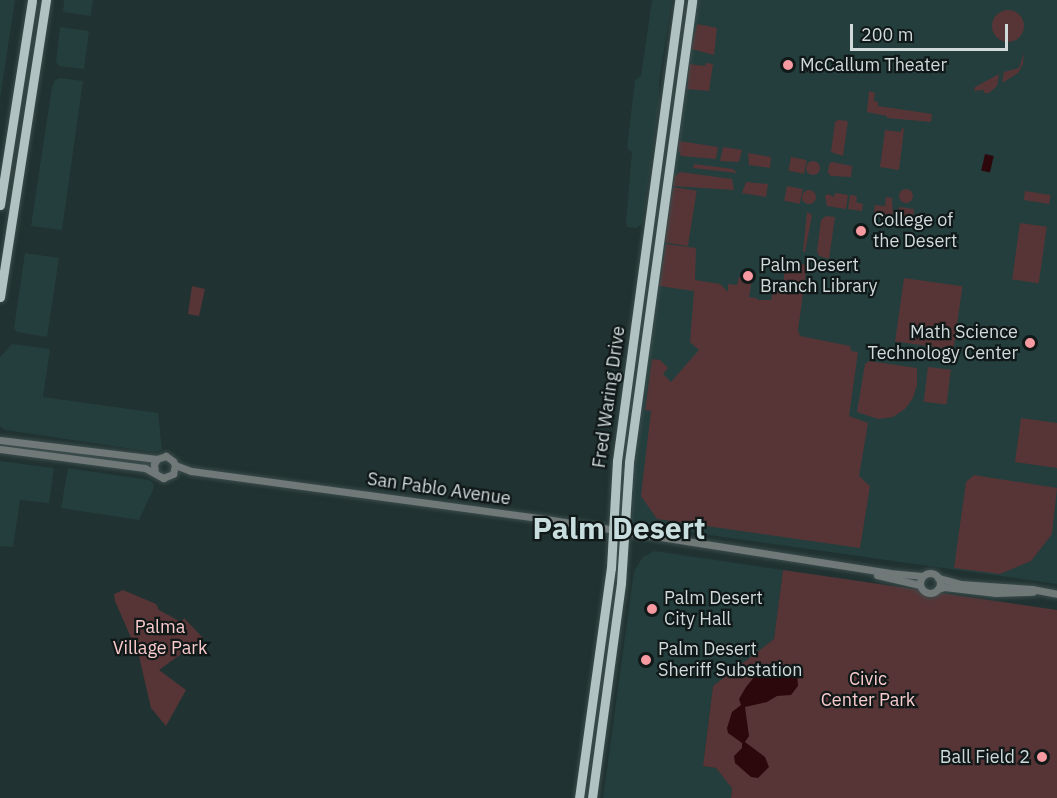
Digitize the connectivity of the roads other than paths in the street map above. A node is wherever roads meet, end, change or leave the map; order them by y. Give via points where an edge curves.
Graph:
1 (32, 0) edge
2 (46, 0) edge
3 (679, 0) edge
4 (692, 0) edge
5 (29, 19) junction
6 (35, 69) junction
7 (12, 129) junction
8 (15, 195) junction
9 (0, 205) edge
10 (0, 297) edge
11 (0, 440) edge
12 (0, 449) edge
13 (157, 459) junction
14 (176, 465) junction
15 (191, 471) junction
16 (155, 473) junction
17 (173, 474) junction
18 (612, 529) junction
19 (624, 531) junction
20 (860, 568) junction
21 (922, 576) junction
22 (938, 578) junction
23 (920, 585) junction
24 (938, 589) junction
25 (1038, 591) junction
26 (1057, 594) edge
27 (579, 798) edge
28 (592, 798) edge

1 - 5 main road
2 - 6 main road
3 - 18 main road, Fred Waring Drive via 617,461
4 - 19 main road, Fred Waring Drive via 629,462
5 - 6 main road via 29,62
5 - 7 main road
6 - 8 main road
7 - 8 main road via 19,134 13,174
7 - 9 main road
8 - 10 main road
11 - 13 street, San Pablo Avenue
12 - 16 street, San Pablo Avenue via 145,468
13 - 14 street, San Pablo Avenue via 166,456
13 - 16 street
14 - 15 street, San Pablo Avenue
14 - 17 street
15 - 17 street, San Pablo Avenue
15 - 18 street, San Pablo Avenue
16 - 17 street, San Pablo Avenue via 167,478
18 - 19 street, San Pablo Avenue
18 - 27 main road, Fred Waring Drive
19 - 20 street, San Pablo Avenue
19 - 28 main road, Fred Waring Drive via 619,598
20 - 21 street, San Pablo Avenue
20 - 23 street, San Pablo Avenue
21 - 22 street via 931,573
21 - 23 street
22 - 24 street
22 - 25 street via 960,584
23 - 24 street via 930,593
24 - 25 street
25 - 26 street

